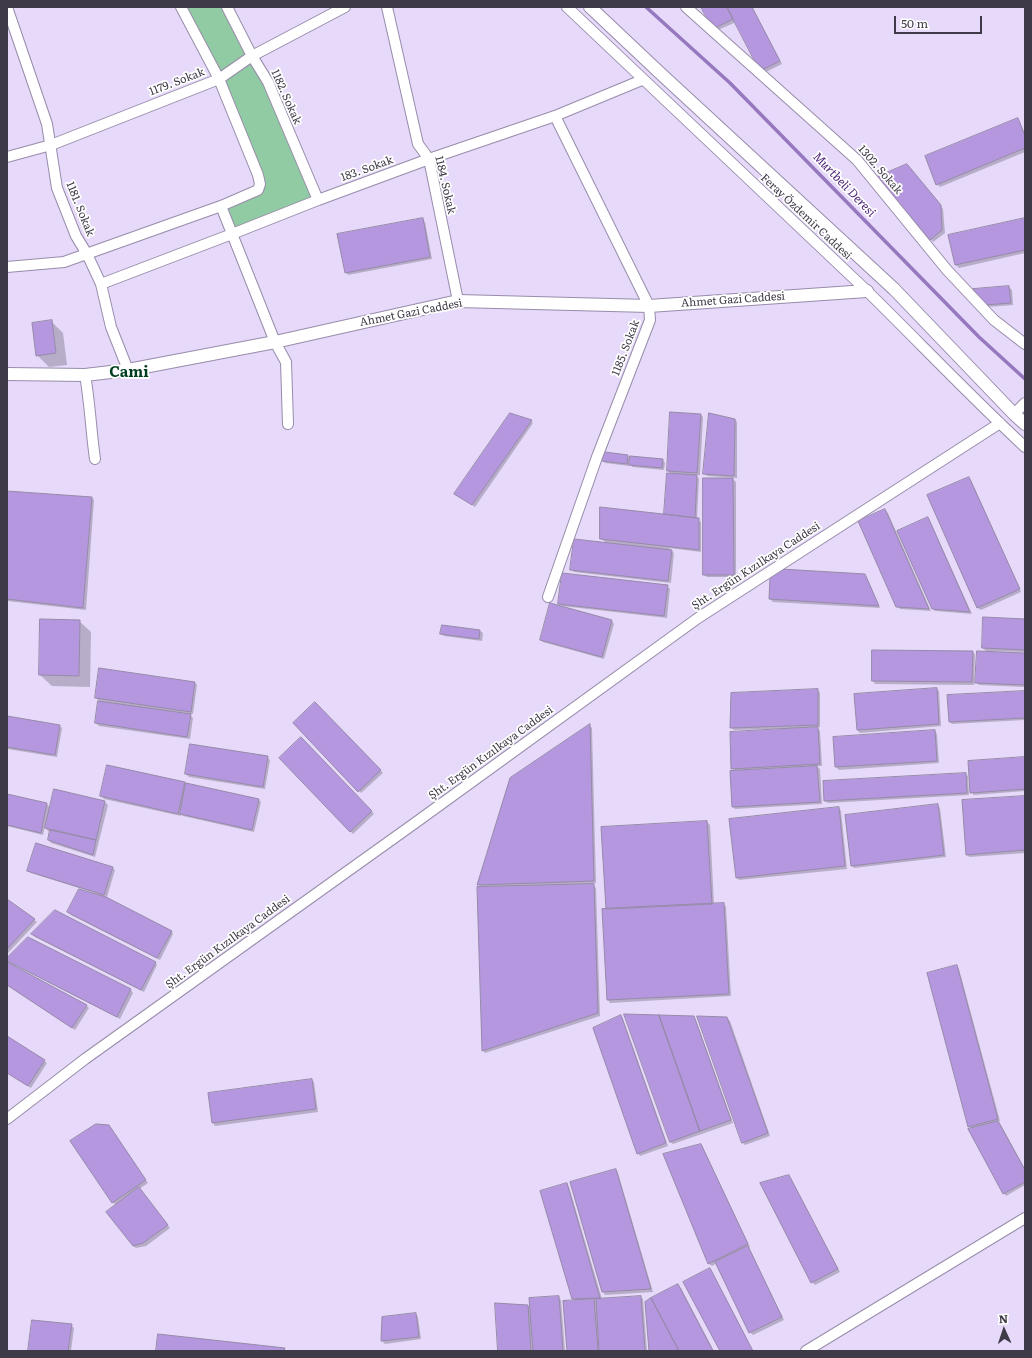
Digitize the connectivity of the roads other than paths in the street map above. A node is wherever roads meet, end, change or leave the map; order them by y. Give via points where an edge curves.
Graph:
1 (7, 7) edge
2 (181, 7) edge
3 (227, 7) edge
4 (345, 7) edge
5 (387, 7) edge
6 (568, 7) edge
7 (590, 7) edge
8 (686, 7) edge
9 (252, 56) junction
10 (219, 79) junction
11 (642, 80) junction
12 (554, 116) junction
13 (51, 145) junction
14 (7, 157) edge
15 (429, 159) junction
16 (318, 200) junction
17 (221, 206) junction
18 (232, 234) junction
19 (87, 254) junction
20 (7, 267) edge
21 (101, 284) junction
22 (866, 291) junction
23 (458, 301) junction
24 (649, 306) junction
25 (275, 342) junction
26 (1025, 344) edge
27 (128, 370) junction
28 (7, 374) edge
29 (85, 375) junction
30 (1025, 403) edge
31 (1014, 414) junction
32 (1000, 423) junction
33 (288, 424) dead end
34 (1025, 424) edge
35 (1025, 446) edge
36 (95, 459) dead end
37 (548, 597) dead end
38 (7, 1119) edge
39 (1025, 1218) edge
40 (806, 1351) edge

1 - 13 street, 1181. Sokak via 47,124
2 - 10 street
3 - 9 street, 1182. Sokak
4 - 9 street, 1179. Sokak
5 - 15 street, 1184. Sokak via 418,144
6 - 11 street, Feray Özdemir Caddesi
7 - 31 street via 894,289
8 - 26 street, 1302. Sokak via 857,160 947,270 994,320
9 - 10 street, 1179. Sokak
9 - 16 street, 1182. Sokak via 268,82
10 - 13 street, 1179. Sokak
10 - 17 street via 260,184 258,190
11 - 12 street, 183. Sokak
11 - 22 street, Feray Özdemir Caddesi
12 - 15 street, 183. Sokak
12 - 24 street, 1185. Sokak
13 - 14 street, 1179. Sokak
13 - 19 street, 1181. Sokak via 57,188 76,236
15 - 16 street, 183. Sokak
15 - 23 street, 1184. Sokak
16 - 18 street, 183. Sokak
17 - 18 street
17 - 19 street
18 - 21 street, 183. Sokak
18 - 25 street
19 - 20 street via 64,262
19 - 21 street, 1181. Sokak
21 - 27 street, 1181. Sokak via 111,327
22 - 24 street, Ahmet Gazi Caddesi
22 - 32 street, Feray Özdemir Caddesi
23 - 24 street, Ahmet Gazi Caddesi
23 - 25 street, Ahmet Gazi Caddesi
24 - 37 street, 1185. Sokak via 650,320 597,457
25 - 27 street, Ahmet Gazi Caddesi
25 - 33 street via 286,362
27 - 29 street, Ahmet Gazi Caddesi
28 - 29 street, Ahmet Gazi Caddesi
29 - 36 street
30 - 31 street
31 - 34 street
32 - 35 street, Feray Özdemir Caddesi
32 - 38 street, Şht. Ergün Kızılkaya Caddesi via 698,618 85,1059
39 - 40 street

